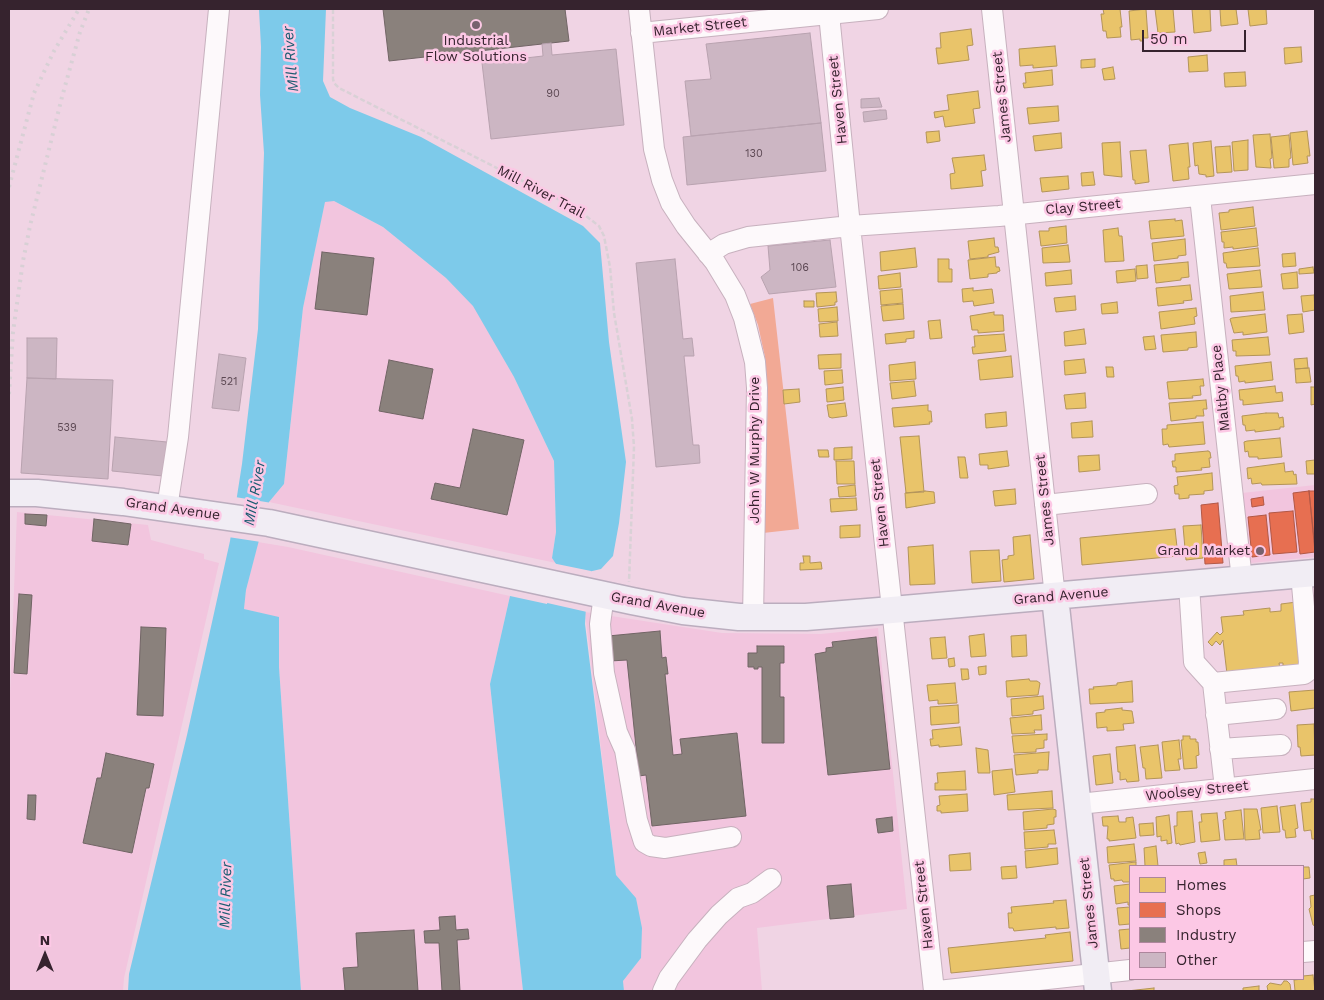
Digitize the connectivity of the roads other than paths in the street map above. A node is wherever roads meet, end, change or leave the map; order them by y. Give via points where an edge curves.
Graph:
1 (219, 9) edge
2 (638, 9) edge
3 (878, 9) edge
4 (992, 9) edge
5 (829, 14) junction
6 (756, 15) edge
7 (641, 33) junction
8 (1315, 184) edge
9 (1200, 197) junction
10 (1015, 213) junction
11 (850, 226) junction
12 (708, 254) junction
13 (9, 493) edge
14 (1147, 494) dead end
15 (1045, 505) junction
16 (168, 508) junction
17 (1308, 574) edge
18 (1242, 580) junction
19 (1189, 585) junction
20 (597, 594) junction
21 (1055, 597) junction
22 (892, 610) junction
23 (753, 618) junction
24 (1214, 683) junction
25 (1276, 709) dead end
26 (1216, 715) junction
27 (1280, 745) dead end
28 (1220, 749) junction
29 (1315, 779) edge
30 (1226, 788) junction
31 (1079, 804) junction
32 (732, 837) dead end
33 (771, 880) dead end
34 (1129, 970) edge
35 (1098, 983) edge
36 (663, 991) edge
37 (934, 991) edge
38 (938, 991) edge

1 - 16 street via 178,437
2 - 7 street, John W Murphy Drive
3 - 5 street, Market Street
4 - 10 street, James Street
5 - 6 street, Market Street
5 - 11 street, Haven Street
6 - 7 street, Market Street
7 - 12 street, John W Murphy Drive via 654,148 662,180 671,203
8 - 9 street, Clay Street
9 - 10 street, Clay Street
9 - 18 street, Maltby Place
10 - 11 street, Clay Street
10 - 15 street, James Street
11 - 12 street, Clay Street via 748,237 724,244
11 - 22 street, Haven Street
12 - 23 street, John W Murphy Drive via 735,295 755,362
13 - 16 main road, Grand Avenue
14 - 15 street
15 - 21 street, James Street
16 - 20 main road, Grand Avenue via 269,523
17 - 18 main road, Grand Avenue
17 - 24 street via 1308,671
18 - 19 main road, Grand Avenue
19 - 21 main road, Grand Avenue
19 - 24 street via 1194,662
20 - 23 main road, Grand Avenue via 698,613
20 - 32 street via 604,673 617,732 625,750 644,842 666,848
21 - 22 main road, Grand Avenue
21 - 31 main road, James Street
22 - 23 main road, Grand Avenue
22 - 37 street, Haven Street
24 - 26 street
25 - 26 street
26 - 28 street
27 - 28 street
28 - 30 street
29 - 30 street, Woolsey Street
30 - 31 street, Woolsey Street
31 - 35 main road, James Street
33 - 36 street via 738,898 719,915 697,940
34 - 35 street
35 - 38 street

